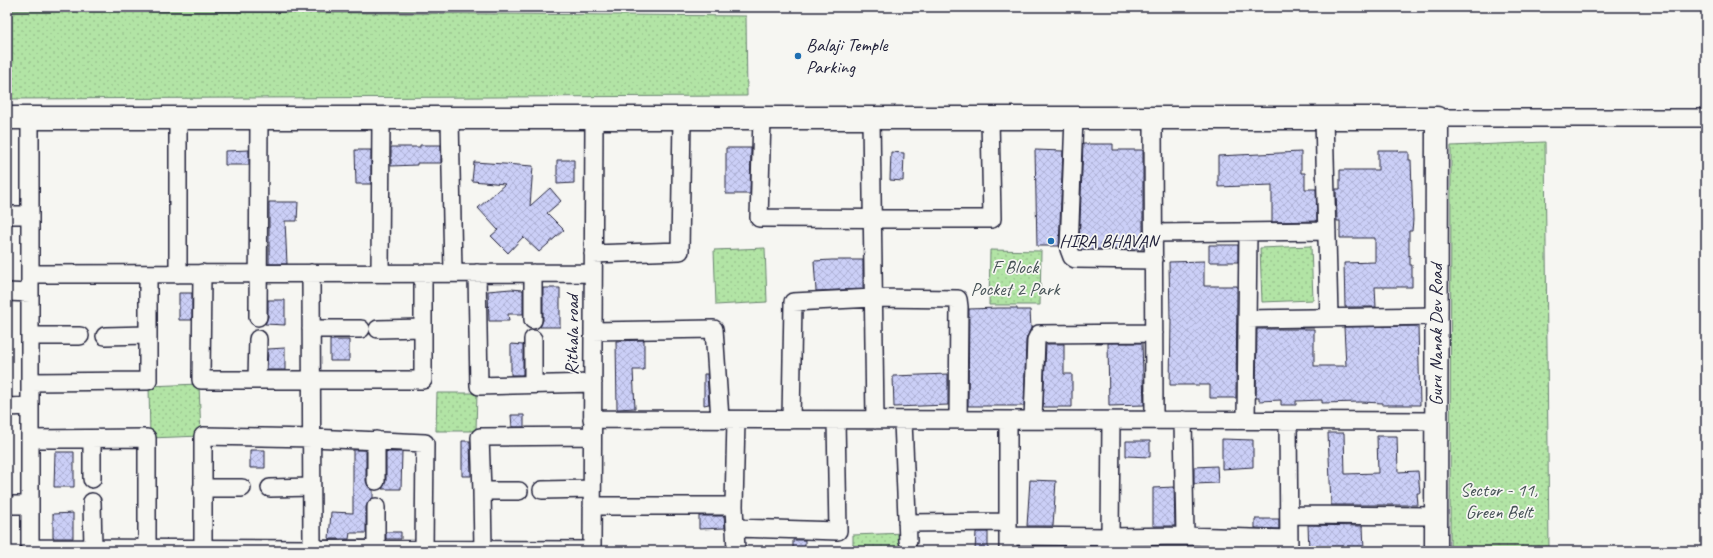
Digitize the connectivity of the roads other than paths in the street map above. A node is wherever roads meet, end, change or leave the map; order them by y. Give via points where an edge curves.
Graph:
1 (7, 118) edge
2 (30, 118) junction
3 (178, 118) junction
4 (259, 118) junction
5 (381, 118) junction
6 (450, 118) junction
7 (594, 118) junction
8 (682, 118) junction
9 (871, 118) junction
10 (990, 118) junction
11 (1074, 118) junction
12 (1153, 118) junction
13 (1324, 118) junction
14 (1437, 118) junction
15 (1706, 118) edge
16 (762, 119) junction
17 (7, 215) edge
18 (30, 215) junction
19 (872, 217) junction
20 (1327, 231) junction
21 (1248, 232) junction
22 (1154, 233) junction
23 (593, 254) junction
24 (1154, 260) junction
25 (258, 273) junction
26 (311, 273) junction
27 (380, 273) junction
28 (423, 273) junction
29 (453, 273) junction
30 (477, 273) junction
31 (533, 273) junction
32 (593, 273) junction
33 (30, 274) junction
34 (148, 274) junction
35 (178, 274) junction
36 (202, 274) junction
37 (7, 292) edge
38 (30, 292) junction
39 (874, 298) junction
40 (1436, 316) junction
41 (258, 317) dead end
42 (1329, 317) junction
43 (1247, 319) junction
44 (533, 320) dead end
45 (423, 328) junction
46 (311, 329) junction
47 (361, 329) dead end
48 (378, 329) dead end
49 (593, 330) junction
50 (1154, 333) junction
51 (148, 335) junction
52 (30, 336) junction
53 (80, 336) dead end
54 (105, 336) dead end
55 (258, 339) dead end
56 (533, 339) dead end
57 (258, 380) junction
58 (312, 380) junction
59 (30, 382) junction
60 (592, 383) junction
61 (533, 384) junction
62 (30, 406) junction
63 (7, 407) edge
64 (592, 419) junction
65 (728, 420) junction
66 (791, 420) junction
67 (836, 420) junction
68 (876, 420) junction
69 (958, 420) junction
70 (1008, 420) junction
71 (1033, 420) junction
72 (1111, 420) junction
73 (1154, 420) junction
74 (1183, 420) junction
75 (1246, 420) junction
76 (903, 421) junction
77 (1288, 421) junction
78 (1436, 421) junction
79 (592, 436) junction
80 (312, 438) junction
81 (30, 439) junction
82 (92, 439) junction
83 (376, 440) junction
84 (92, 479) dead end
85 (376, 481) dead end
86 (202, 488) junction
87 (242, 488) dead end
88 (270, 488) dead end
89 (312, 488) junction
90 (592, 489) junction
91 (542, 490) dead end
92 (518, 491) dead end
93 (482, 492) junction
94 (92, 502) dead end
95 (7, 505) edge
96 (30, 505) junction
97 (592, 506) junction
98 (734, 506) junction
99 (376, 507) dead end
100 (1290, 515) junction
101 (1436, 516) junction
102 (907, 523) junction
103 (736, 528) junction
104 (1008, 536) edge
105 (1185, 536) junction
106 (1110, 537) junction
107 (908, 541) dead end
108 (1289, 545) edge
109 (93, 548) junction
110 (147, 548) junction
111 (203, 548) junction
112 (312, 549) junction
113 (376, 549) junction
114 (483, 549) junction
115 (30, 550) edge
116 (424, 550) junction
117 (592, 551) edge
118 (736, 551) edge
119 (1436, 551) edge

1 - 2 street
2 - 3 street
2 - 18 street
3 - 4 street
3 - 35 street
4 - 5 street
4 - 25 street
5 - 6 street
5 - 27 street
6 - 7 street
6 - 29 street
7 - 8 street
7 - 23 street, Rithala road
8 - 16 street
8 - 23 street via 680,251
9 - 10 street
9 - 16 street
9 - 19 street
10 - 11 street
10 - 19 street via 992,219
11 - 12 street
11 - 24 street via 1069,249 1072,257
12 - 13 street
12 - 22 street
13 - 14 street
13 - 20 street
14 - 15 street
14 - 40 street, Guru Nanak Dev Road
16 - 19 street via 760,218
17 - 18 street
18 - 33 street
19 - 39 street
20 - 21 street
20 - 42 street
21 - 22 street
21 - 43 street
22 - 24 street
23 - 32 street, Rithala road
24 - 50 street
25 - 26 street
25 - 36 street
25 - 41 street
26 - 27 street
26 - 46 street
27 - 28 street
28 - 29 street
28 - 45 street
29 - 30 street
30 - 31 street
30 - 61 street via 479,386
31 - 32 street
31 - 44 street
32 - 49 street, Rithala road
33 - 34 street
33 - 38 street
34 - 35 street
34 - 51 street
35 - 36 street
36 - 57 street via 201,380
37 - 38 street
38 - 52 street
39 - 66 street via 793,302
39 - 68 street
39 - 69 street via 958,299
40 - 42 street
40 - 78 street, Guru Nanak Dev Road
42 - 43 street
43 - 75 street
45 - 48 street
45 - 58 street via 423,380
46 - 47 street
46 - 58 street
49 - 60 street, Rithala road
49 - 65 street via 714,329
50 - 71 street via 1039,334 1036,340
50 - 73 street
51 - 54 street
51 - 59 street via 148,381
52 - 53 street
52 - 59 street
55 - 57 street
56 - 61 street
57 - 58 street
58 - 80 street
59 - 62 street
60 - 61 street
60 - 64 street, Rithala road
62 - 63 street
62 - 81 street
64 - 65 street
64 - 79 street, Rithala road
65 - 66 street
65 - 98 street
66 - 67 street
67 - 68 street
67 - 103 street via 838,531
68 - 76 street
69 - 70 street
69 - 76 street
70 - 71 street
70 - 104 street
71 - 72 street
72 - 73 street
72 - 106 street
73 - 74 street
74 - 75 street
74 - 105 street
75 - 77 street
76 - 102 street
77 - 78 street
77 - 100 street
78 - 101 street, Guru Nanak Dev Road
79 - 90 street, Rithala road
79 - 93 street via 480,437
80 - 83 street
80 - 86 street via 203,436
80 - 89 street
81 - 82 street
81 - 96 street
82 - 84 street
82 - 110 street via 147,438
83 - 85 street
83 - 116 street via 425,443
86 - 87 street
86 - 111 street
88 - 89 street
89 - 112 street
90 - 91 street
90 - 97 street, Rithala road
92 - 93 street
93 - 114 street
94 - 109 street
95 - 96 street
96 - 115 street
97 - 98 street
97 - 117 street, Rithala road
98 - 103 street
99 - 113 street
100 - 101 street
100 - 108 street
101 - 119 street, Guru Nanak Dev Road
102 - 104 street
102 - 107 street
103 - 118 street
104 - 106 street
105 - 106 street
105 - 108 street
109 - 110 street
109 - 115 street
110 - 111 street
111 - 112 street
112 - 113 street
113 - 116 street
114 - 116 street
114 - 117 street

